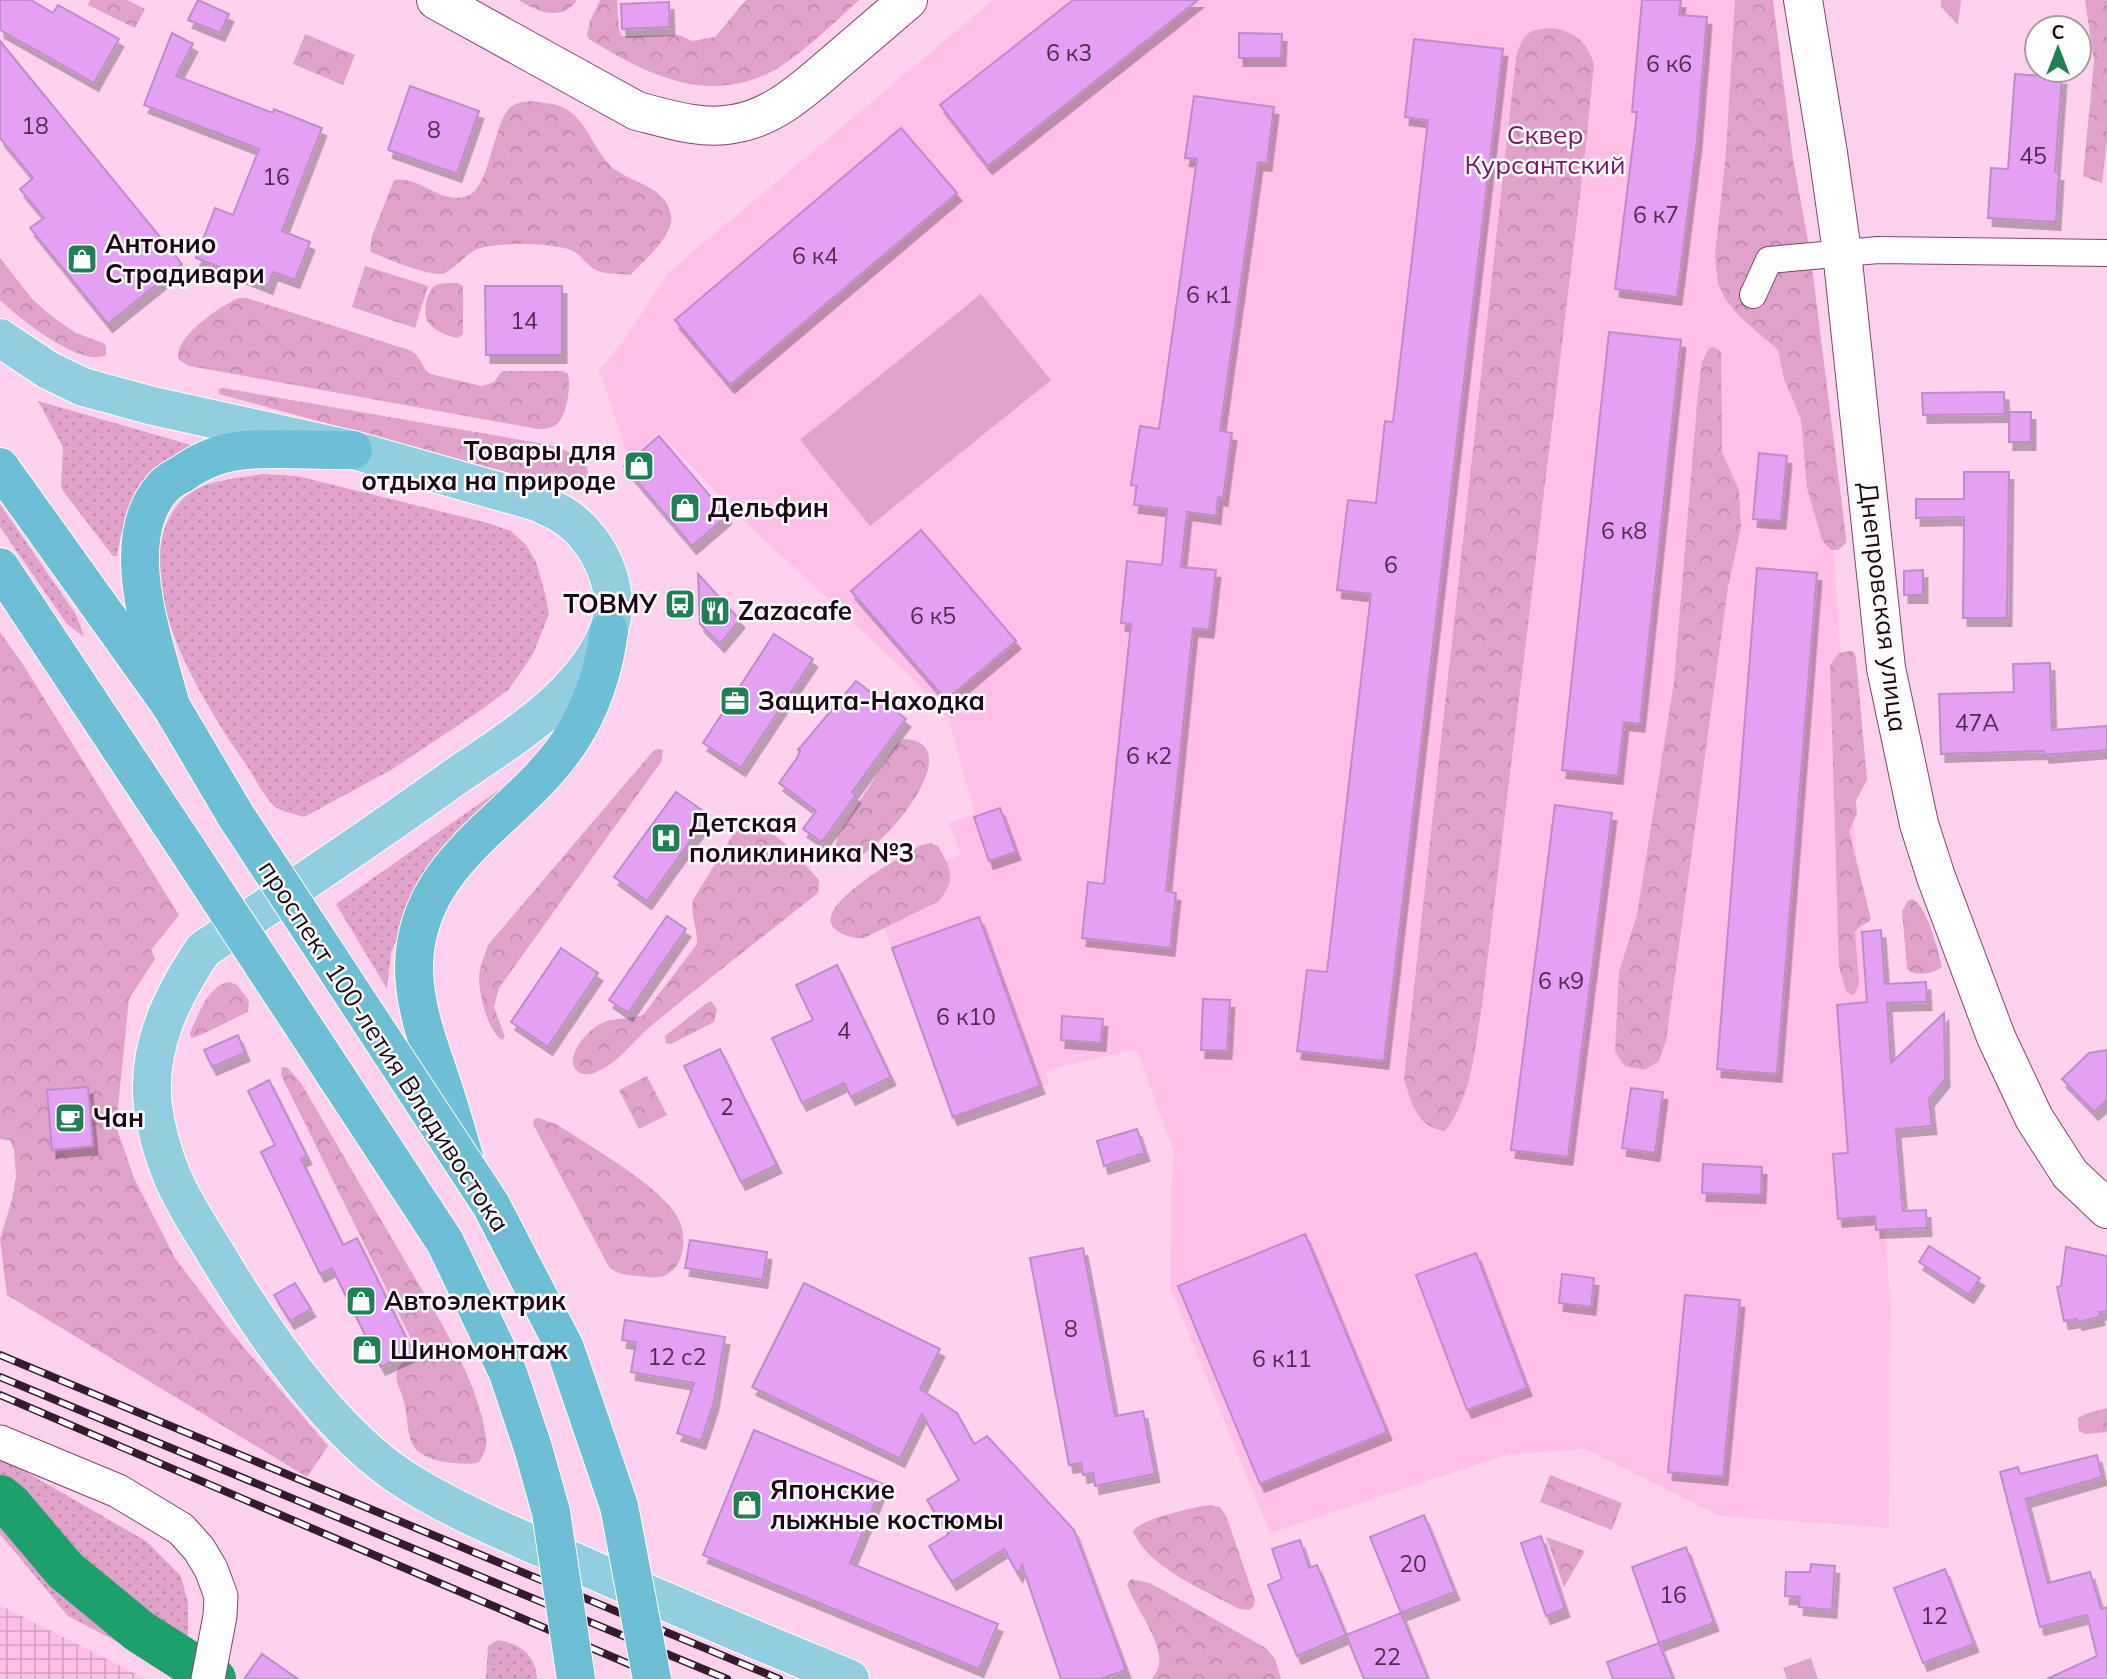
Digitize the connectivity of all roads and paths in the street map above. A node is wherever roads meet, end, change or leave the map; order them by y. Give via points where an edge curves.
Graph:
1 (436, 0) edge
2 (908, 0) edge
3 (1803, 0) edge
4 (1842, 252) junction
5 (2107, 253) edge
6 (1754, 295) dead end
7 (0, 338) edge
8 (353, 450) junction
9 (0, 467) edge
10 (0, 567) edge
11 (609, 631) junction
12 (171, 706) junction
13 (468, 1169) junction
14 (2107, 1209) edge
15 (0, 1442) edge
16 (211, 1667) edge
17 (576, 1679) edge
18 (652, 1679) edge
19 (850, 1679) edge

1 - 2 main road via 637,111 707,125 734,124 764,115 795,96
3 - 4 main road, Днепровская улица
4 - 5 street
4 - 6 street via 1769,260
4 - 14 main road, Днепровская улица via 1886,668 1919,824 1996,1037 2034,1118 2070,1174
7 - 8 main road via 83,387
8 - 11 main road via 537,502 566,516 582,531 609,577 613,599
8 - 12 highway via 246,450 216,455 165,486 150,507 141,534 139,562
9 - 12 highway, проспект 100-летия Владивостока
10 - 17 highway, bridge via 445,1241 508,1373 533,1448 551,1512
11 - 13 highway via 597,686 569,742 452,864 426,907 415,949 415,988
11 - 19 main road via 597,654 550,708 203,950 181,982 160,1029 153,1075 159,1139 173,1178 241,1296 326,1410 369,1452 409,1483 528,1542
12 - 13 highway, проспект 100-летия Владивостока, bridge via 236,816
13 - 18 highway, проспект 100-летия Владивостока, bridge via 565,1348 619,1506
15 - 16 street via 118,1491 181,1528 211,1569 221,1596

